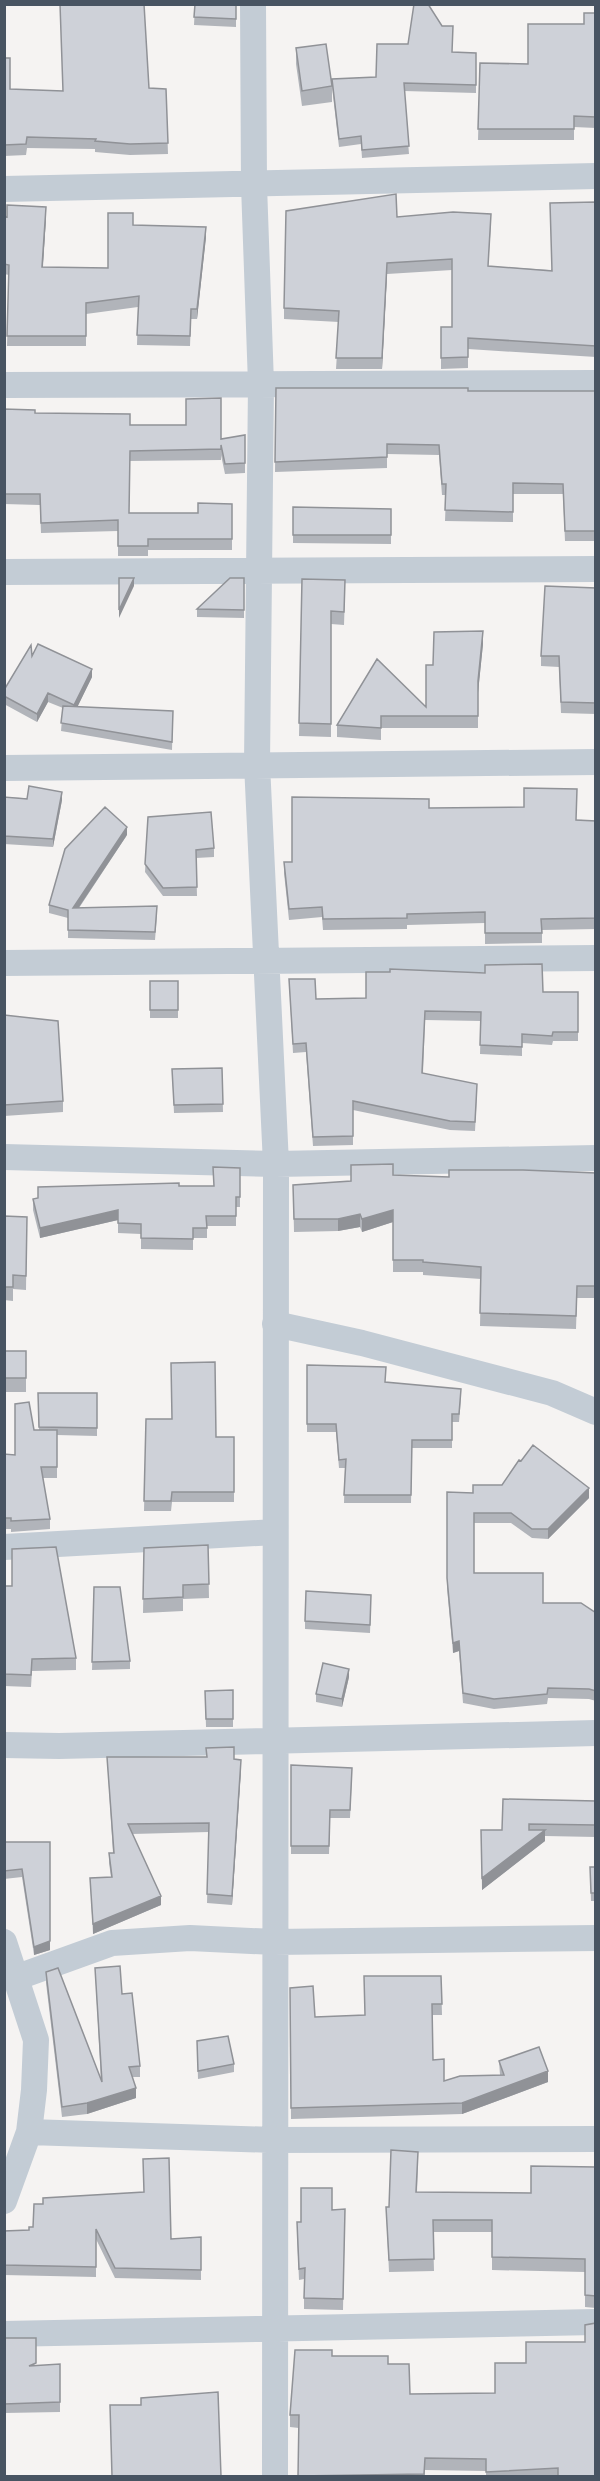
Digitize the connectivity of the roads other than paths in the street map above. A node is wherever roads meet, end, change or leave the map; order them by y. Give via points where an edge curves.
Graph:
1 (253, 4) edge
2 (596, 176) edge
3 (254, 185) junction
4 (4, 189) edge
5 (596, 383) edge
6 (261, 384) junction
7 (4, 385) edge
8 (596, 569) edge
9 (261, 571) junction
10 (4, 572) edge
11 (596, 762) edge
12 (257, 764) junction
13 (4, 768) edge
14 (596, 958) edge
15 (268, 961) junction
16 (4, 963) edge
17 (4, 1157) edge
18 (596, 1158) edge
19 (276, 1164) junction
20 (275, 1324) junction
21 (596, 1412) edge
22 (275, 1532) junction
23 (4, 1546) edge
24 (596, 1732) edge
25 (275, 1742) junction
26 (4, 1745) edge
27 (596, 1938) edge
28 (4, 1942) edge
29 (274, 1942) junction
30 (15, 1978) junction
31 (28, 2133) junction
32 (596, 2139) edge
33 (274, 2140) junction
34 (4, 2201) edge
35 (596, 2322) edge
36 (273, 2330) junction
37 (4, 2334) edge
38 (274, 2476) edge

1 - 3 street
2 - 3 street
3 - 4 street
3 - 6 street
5 - 6 street
6 - 7 street
6 - 9 street
8 - 9 street
9 - 10 street
9 - 12 street
11 - 12 street
12 - 13 street
12 - 15 street
14 - 15 street
15 - 16 street
15 - 19 street
17 - 19 street
18 - 19 street
19 - 20 street
20 - 21 street via 552,1393
20 - 22 street
22 - 23 street
22 - 25 street
24 - 25 street
25 - 26 street
25 - 29 street
27 - 29 street
28 - 30 street
29 - 30 street via 190,1938 112,1943
29 - 33 street
30 - 31 street via 36,2040
31 - 33 street
31 - 34 street
32 - 33 street
33 - 36 street
35 - 36 street
36 - 37 street
36 - 38 street

